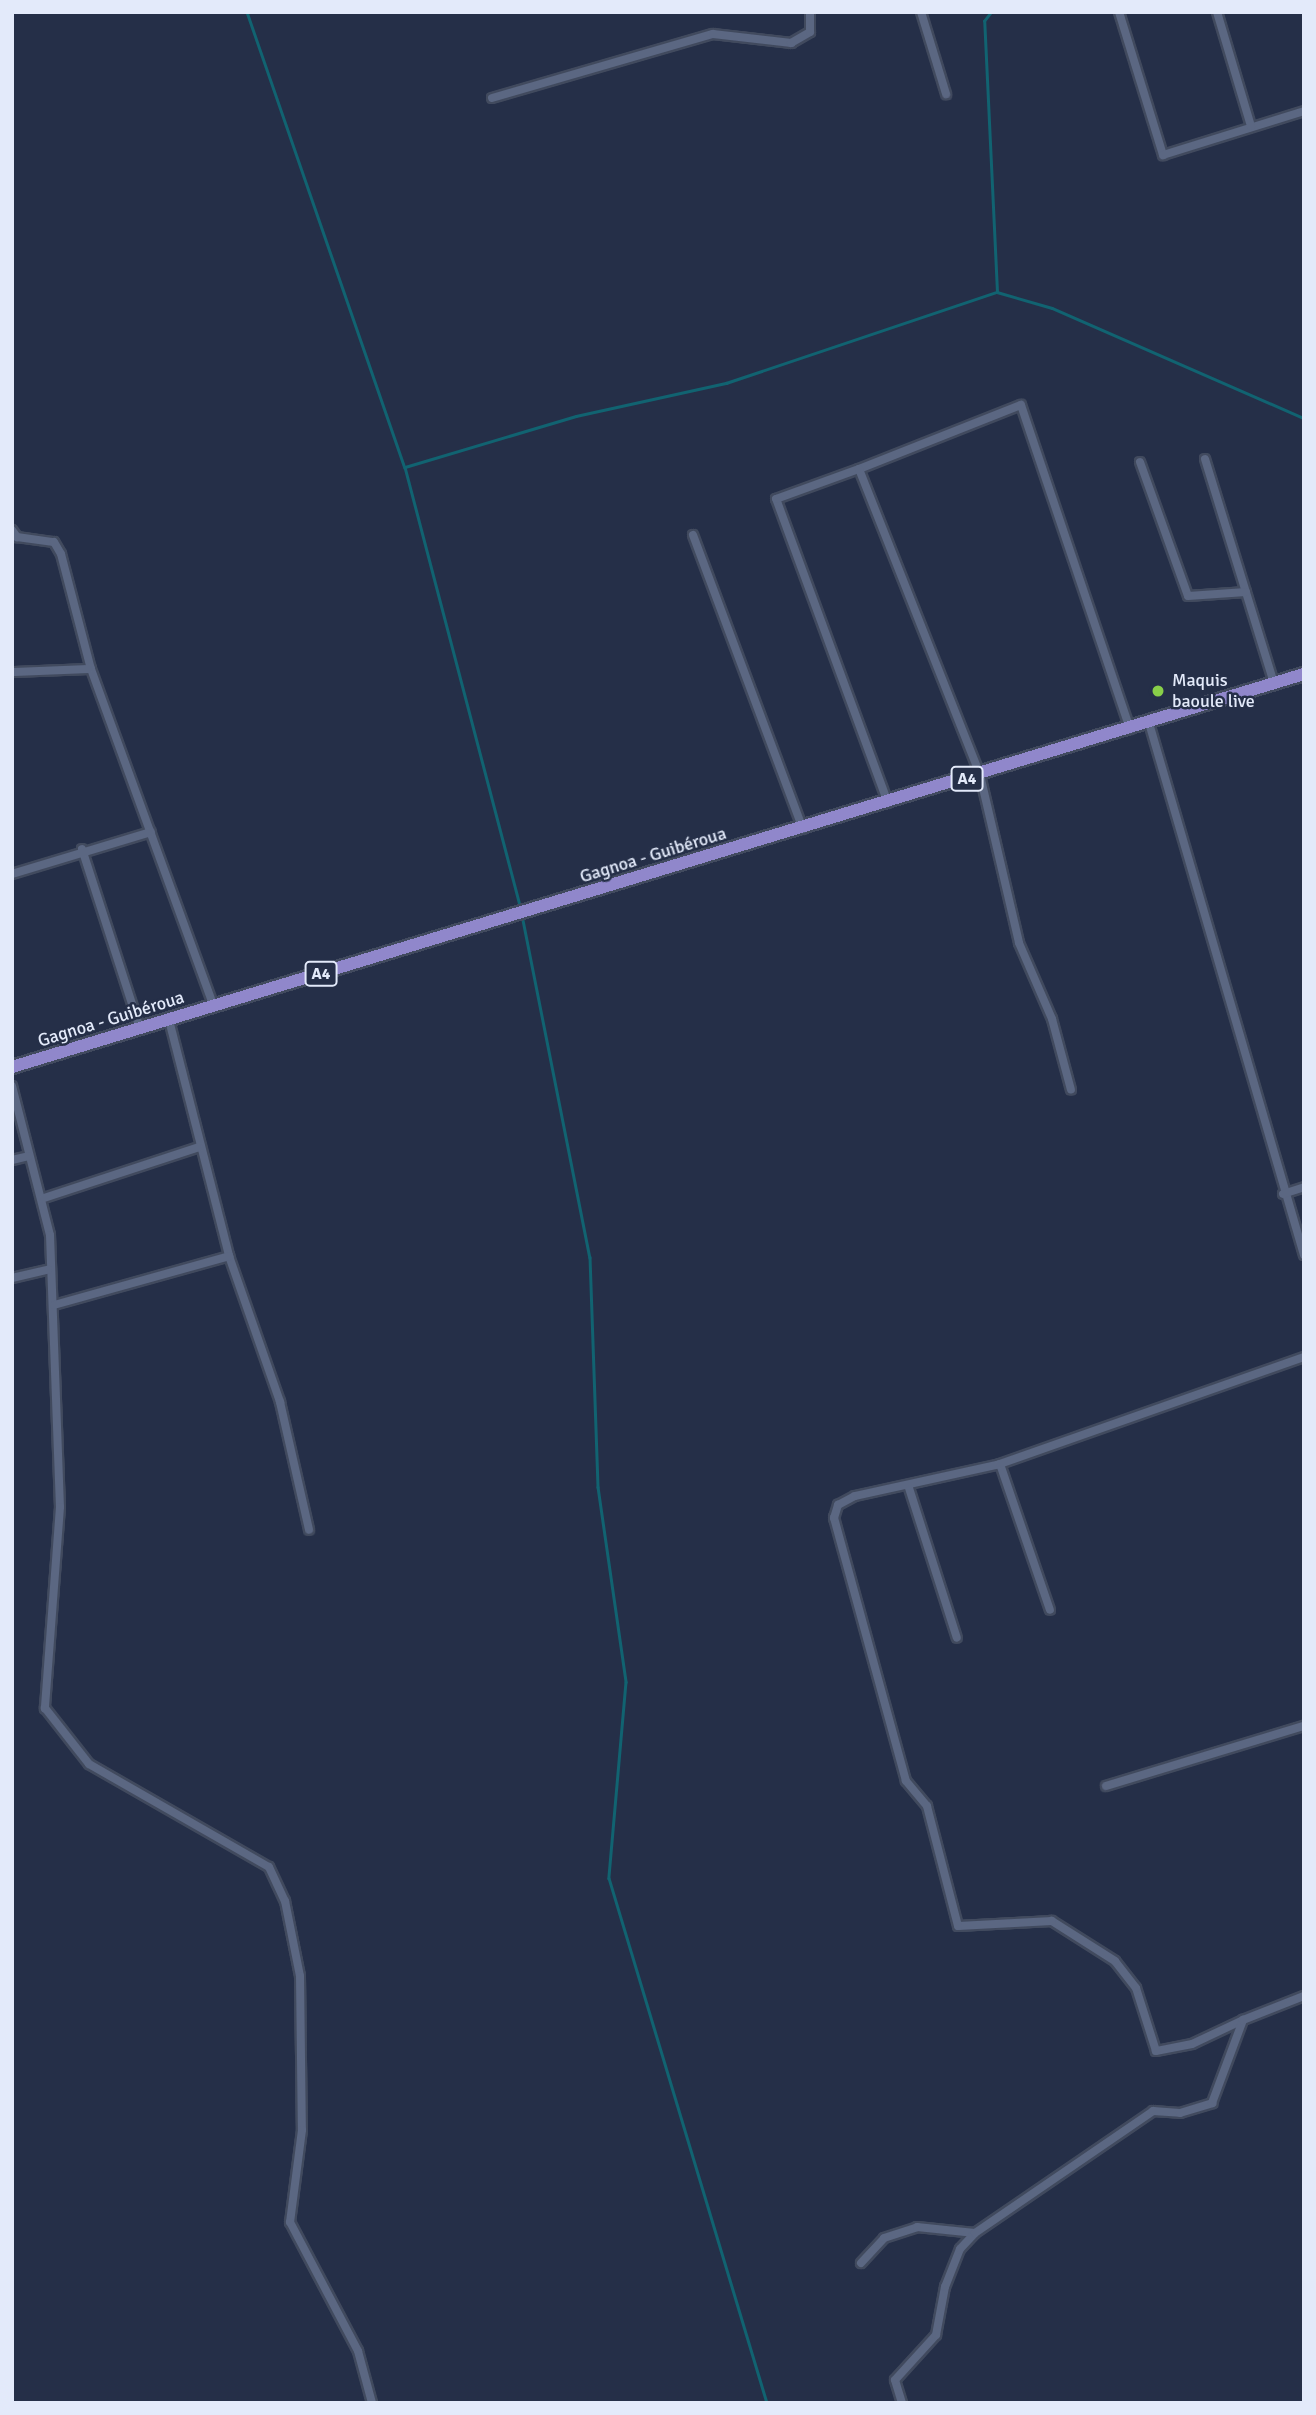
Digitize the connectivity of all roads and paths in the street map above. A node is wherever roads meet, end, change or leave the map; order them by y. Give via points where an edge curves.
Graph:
1 (810, 12) edge
2 (921, 12) edge
3 (1119, 12) edge
4 (1217, 12) edge
5 (946, 94) dead end
6 (492, 98) dead end
7 (1303, 114) edge
8 (1251, 127) junction
9 (1205, 459) dead end
10 (1140, 462) dead end
11 (859, 469) junction
12 (12, 530) edge
13 (693, 535) dead end
14 (1246, 592) junction
15 (92, 669) junction
16 (12, 672) edge
17 (1304, 674) edge
18 (1274, 683) junction
19 (1149, 723) junction
20 (1130, 729) junction
21 (980, 775) junction
22 (888, 803) junction
23 (803, 828) junction
24 (151, 832) junction
25 (82, 849) junction
26 (12, 874) edge
27 (214, 1007) junction
28 (169, 1020) junction
29 (140, 1029) junction
30 (12, 1067) edge
31 (12, 1086) edge
32 (1071, 1090) dead end
33 (199, 1147) junction
34 (29, 1156) junction
35 (12, 1160) edge
36 (1304, 1187) edge
37 (1283, 1194) junction
38 (44, 1198) junction
39 (1304, 1255) edge
40 (229, 1256) junction
41 (48, 1270) junction
42 (12, 1278) edge
43 (54, 1305) junction
44 (1304, 1357) edge
45 (1000, 1464) junction
46 (909, 1488) junction
47 (309, 1530) dead end
48 (1050, 1610) dead end
49 (957, 1638) dead end
50 (1304, 1726) edge
51 (1106, 1786) dead end
52 (1304, 1996) edge
53 (1244, 2020) junction
54 (975, 2233) junction
55 (861, 2263) dead end
56 (372, 2403) edge
57 (902, 2403) edge

1 - 6 street via 810,33 790,43 713,34
2 - 5 street
3 - 8 street via 1163,155
4 - 8 street
7 - 8 street
9 - 14 street
10 - 14 street via 1188,596
11 - 20 street via 1021,405
11 - 21 street
11 - 22 street via 776,499
12 - 15 street via 17,537 54,542 61,554
13 - 23 street
14 - 18 street
15 - 16 street
15 - 24 street
17 - 18 main road, Gagnoa - Guibéroua / A4
18 - 19 main road, Gagnoa - Guibéroua / A4
19 - 20 main road, Gagnoa - Guibéroua / A4
19 - 37 street
20 - 21 main road, Gagnoa - Guibéroua / A4
21 - 22 main road, Gagnoa - Guibéroua / A4
21 - 32 street via 1019,943 1052,1019
22 - 23 main road, Gagnoa - Guibéroua / A4
23 - 27 main road, Gagnoa - Guibéroua / A4
24 - 25 street
24 - 27 street
25 - 26 street
25 - 29 street
27 - 28 main road, Gagnoa - Guibéroua / A4
28 - 29 main road, Gagnoa - Guibéroua / A4
28 - 33 street
29 - 30 main road, Gagnoa - Guibéroua / A4
31 - 34 street
33 - 38 street
33 - 40 street
34 - 35 street
34 - 38 street
36 - 37 street
37 - 39 street
38 - 41 street
40 - 43 street
40 - 47 street via 280,1402
41 - 42 street
41 - 43 street
43 - 56 street via 59,1579 45,1708 52,1725 89,1764 269,1867 285,1901 300,1976 302,2130 290,2222 358,2351
44 - 45 street
45 - 46 street
45 - 48 street
46 - 49 street
46 - 53 street via 855,1496 838,1505 834,1518 906,1781 927,1805 958,1927 1052,1921 1115,1961 1136,1988 1156,2051 1192,2044
50 - 51 street
52 - 53 street
53 - 54 street via 1212,2103 1180,2113 1153,2111
54 - 55 street via 916,2227 884,2238
54 - 57 street via 960,2249 944,2287 936,2335 895,2380

